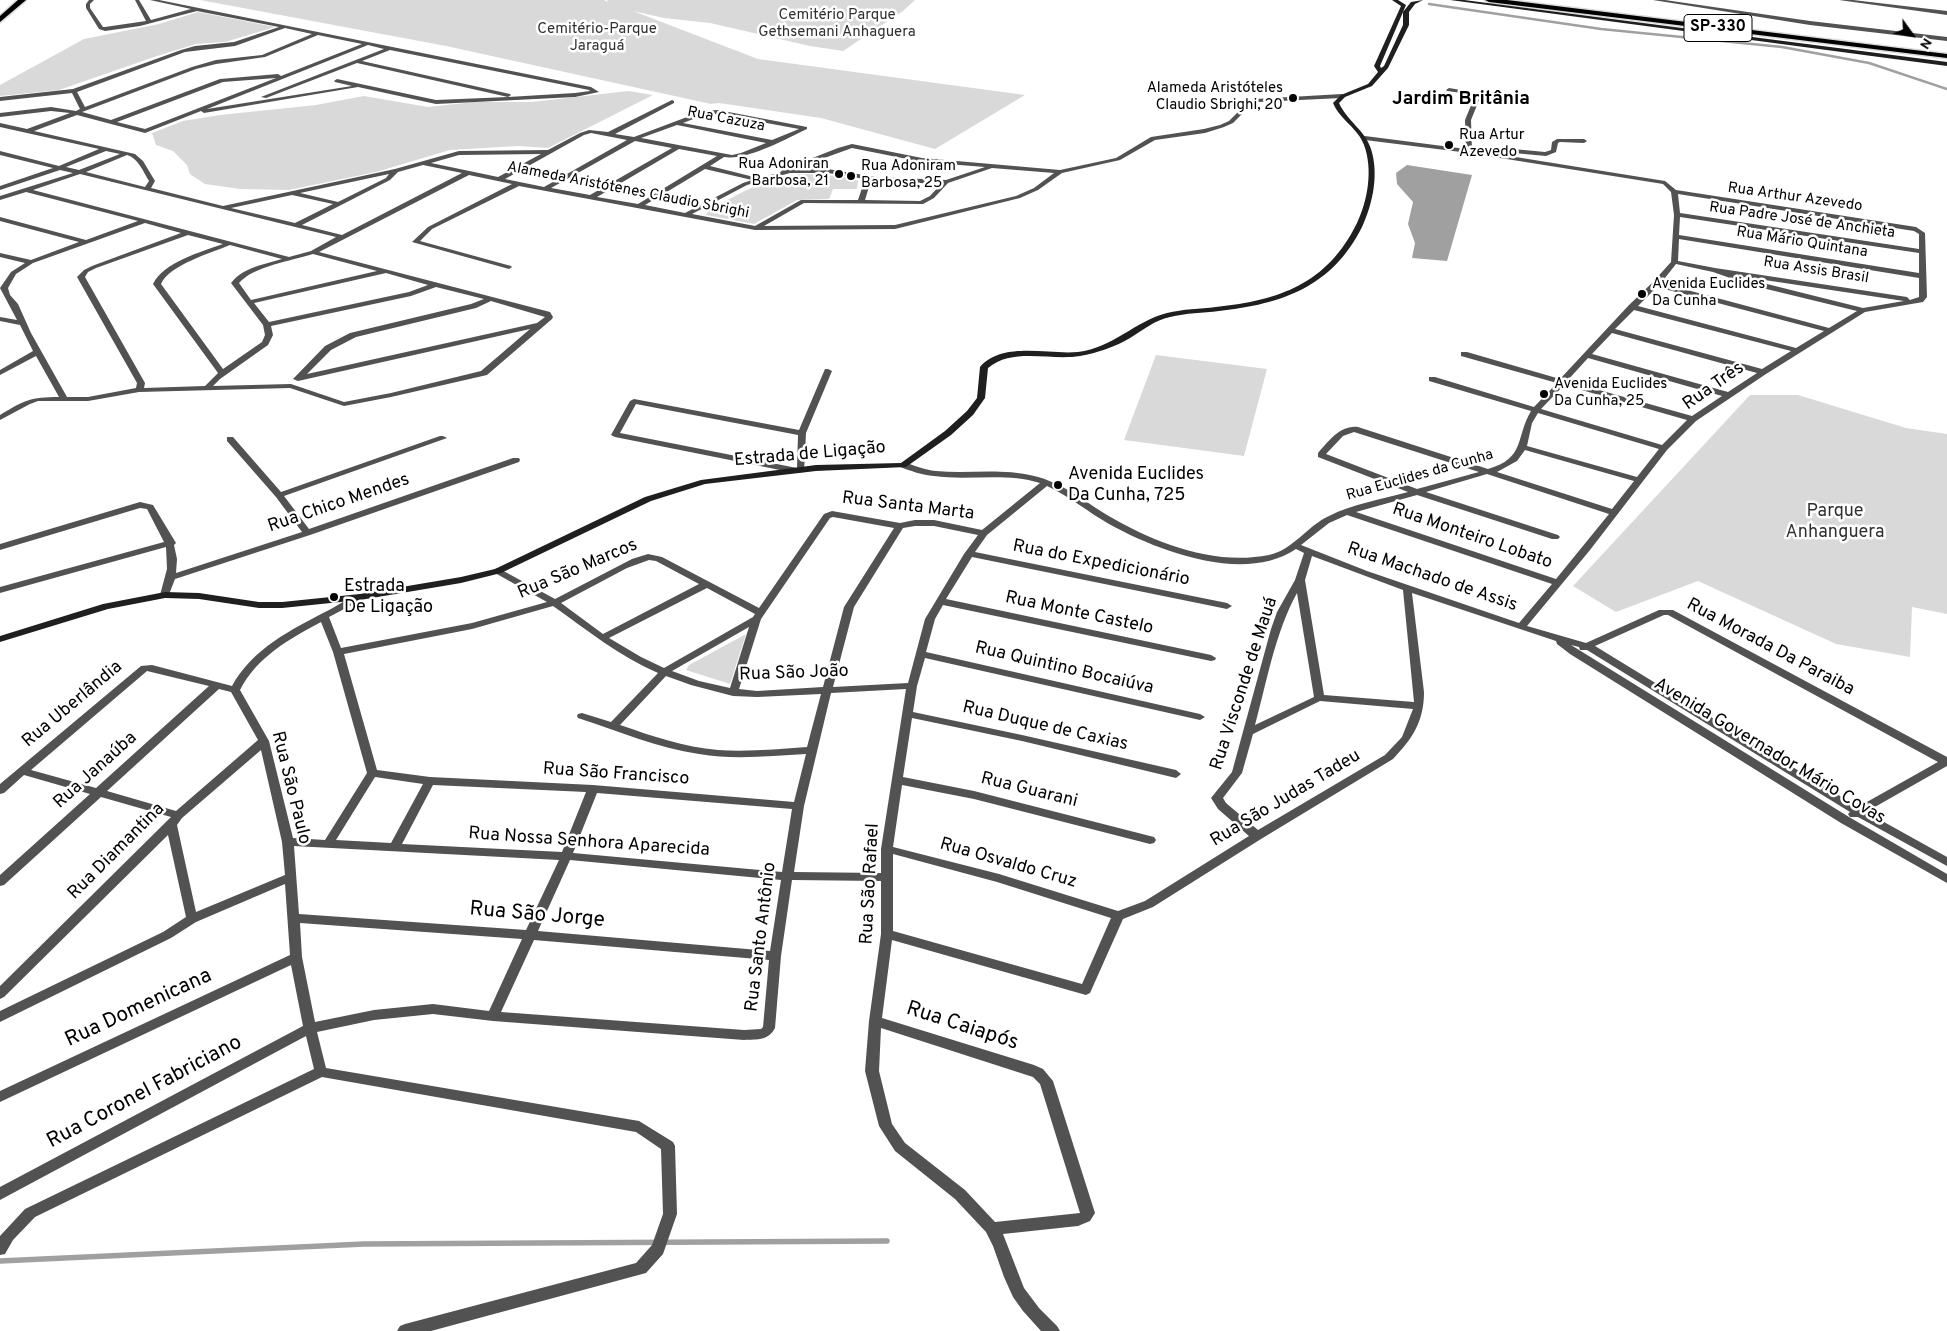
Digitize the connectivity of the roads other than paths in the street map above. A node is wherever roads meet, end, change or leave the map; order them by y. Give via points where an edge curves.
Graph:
1 (22, 0) edge
2 (92, 0) edge
3 (137, 0) edge
4 (152, 0) edge
5 (1394, 0) edge
6 (1421, 0) edge
7 (1452, 0) edge
8 (1489, 0) edge
9 (1524, 0) edge
10 (1655, 0) edge
11 (1697, 0) edge
12 (1841, 0) edge
13 (1677, 3) junction
14 (198, 9) junction
15 (1947, 13) edge
16 (0, 20) edge
17 (149, 21) junction
18 (285, 26) junction
19 (317, 34) junction
20 (1947, 39) edge
21 (368, 44) junction
22 (389, 48) junction
23 (1947, 52) edge
24 (1947, 56) edge
25 (356, 61) junction
26 (1947, 64) edge
27 (1380, 71) junction
28 (286, 75) junction
29 (337, 81) dead end
30 (361, 86) junction
31 (1448, 90) dead end
32 (74, 91) junction
33 (1342, 96) junction
34 (511, 97) junction
35 (0, 99) edge
36 (672, 102) dead end
37 (245, 105) junction
38 (83, 110) junction
39 (196, 110) junction
40 (76, 113) junction
41 (0, 115) edge
42 (111, 122) junction
43 (675, 123) junction
44 (0, 125) edge
45 (28, 131) junction
46 (610, 134) junction
47 (636, 138) junction
48 (1365, 138) junction
49 (1584, 141) dead end
50 (773, 142) junction
51 (678, 147) junction
52 (107, 148) junction
53 (1468, 150) junction
54 (549, 152) junction
55 (0, 153) edge
56 (127, 153) junction
57 (722, 156) junction
58 (422, 163) junction
59 (706, 167) junction
60 (992, 167) junction
61 (60, 168) junction
62 (396, 171) junction
63 (784, 171) junction
64 (1060, 172) junction
65 (80, 173) junction
66 (468, 173) junction
67 (868, 178) junction
68 (500, 179) junction
69 (755, 180) junction
70 (946, 182) junction
71 (519, 183) junction
72 (2, 186) edge
73 (146, 189) junction
74 (545, 189) junction
75 (24, 190) junction
76 (1674, 192) junction
77 (291, 193) junction
78 (0, 198) edge
79 (590, 198) junction
80 (862, 202) junction
81 (339, 204) junction
82 (639, 206) junction
83 (224, 208) junction
84 (687, 214) junction
85 (1677, 215) junction
86 (0, 219) edge
87 (146, 221) junction
88 (297, 225) junction
89 (755, 228) junction
90 (189, 232) junction
91 (343, 237) junction
92 (1677, 237) junction
93 (87, 243) junction
94 (230, 243) junction
95 (313, 252) junction
96 (1923, 252) junction
97 (0, 255) edge
98 (292, 259) junction
99 (31, 262) junction
100 (1674, 262) junction
101 (509, 267) dead end
102 (1715, 270) junction
103 (385, 271) junction
104 (1923, 276) junction
105 (1656, 284) junction
106 (434, 285) junction
107 (490, 299) junction
108 (1913, 300) junction
109 (250, 302) junction
110 (1632, 307) junction
111 (1862, 310) junction
112 (0, 319) edge
113 (22, 323) junction
114 (540, 324) junction
115 (266, 325) junction
116 (1610, 330) junction
117 (1830, 330) junction
118 (1798, 351) junction
119 (37, 352) junction
120 (1464, 354) dead end
121 (1587, 356) junction
122 (828, 370) dead end
123 (1763, 372) junction
124 (0, 373) edge
125 (222, 373) junction
126 (1432, 379) dead end
127 (297, 380) junction
128 (1563, 382) junction
129 (291, 386) junction
130 (207, 388) junction
131 (139, 390) junction
132 (1729, 395) junction
133 (64, 398) junction
134 (1535, 411) junction
135 (0, 418) edge
136 (1693, 420) junction
137 (802, 432) junction
138 (444, 438) dead end
139 (230, 439) dead end
140 (1523, 447) junction
141 (1664, 448) junction
142 (516, 460) dead end
143 (903, 465) junction
144 (798, 470) junction
145 (1488, 473) junction
146 (1639, 480) junction
147 (1046, 482) junction
148 (1417, 492) junction
149 (279, 494) junction
150 (1346, 512) junction
151 (1613, 512) junction
152 (900, 526) junction
153 (307, 533) junction
154 (984, 533) junction
155 (1555, 537) dead end
156 (171, 543) junction
157 (1294, 545) junction
158 (0, 547) edge
159 (1309, 552) junction
160 (969, 554) junction
161 (498, 571) junction
162 (172, 577) junction
163 (1300, 580) junction
164 (1558, 583) junction
165 (705, 585) junction
166 (1407, 588) junction
167 (0, 590) edge
168 (165, 595) junction
169 (360, 597) junction
170 (940, 601) junction
171 (554, 602) junction
172 (1227, 606) dead end
173 (758, 616) junction
174 (324, 617) junction
175 (1522, 626) junction
176 (602, 638) junction
177 (0, 639) edge
178 (1559, 641) junction
179 (1587, 646) junction
180 (338, 652) junction
181 (1573, 652) junction
182 (921, 654) junction
183 (1211, 658) dead end
184 (664, 672) junction
185 (216, 686) junction
186 (912, 686) junction
187 (235, 690) junction
188 (827, 690) junction
189 (734, 693) junction
190 (1319, 698) junction
191 (1419, 706) junction
192 (907, 714) junction
193 (582, 716) dead end
194 (1200, 717) dead end
195 (613, 726) junction
196 (1716, 726) junction
197 (1248, 732) junction
198 (1704, 733) junction
199 (264, 741) junction
200 (812, 750) junction
201 (1947, 761) edge
202 (22, 772) junction
203 (372, 774) junction
204 (1176, 774) dead end
205 (898, 780) junction
206 (430, 781) junction
207 (593, 789) junction
208 (0, 790) edge
209 (96, 793) junction
210 (798, 806) junction
211 (1858, 812) junction
212 (175, 820) junction
213 (1845, 820) junction
214 (1257, 836) junction
215 (1150, 840) dead end
216 (288, 842) junction
217 (329, 843) junction
218 (395, 847) junction
219 (887, 849) junction
220 (566, 856) junction
221 (1947, 862) edge
222 (786, 876) junction
223 (291, 877) junction
224 (887, 877) junction
225 (1947, 879) edge
226 (0, 882) edge
227 (1118, 916) junction
228 (192, 918) junction
229 (294, 918) junction
230 (887, 934) junction
231 (530, 935) junction
232 (775, 956) junction
233 (296, 957) junction
234 (0, 994) edge
235 (493, 1016) junction
236 (0, 1017) edge
237 (875, 1021) junction
238 (310, 1028) junction
239 (321, 1072) junction
240 (0, 1097) edge
241 (0, 1194) edge
242 (992, 1229) junction
243 (0, 1249) edge
244 (405, 1331) edge
245 (1052, 1331) edge

1 - 16 highway
2 - 17 street via 88,8 101,28
3 - 17 street
4 - 14 street
5 - 27 main road via 1404,5 1377,66
6 - 27 main road via 1406,12 1406,25 1386,67
7 - 26 main road
8 - 24 highway, SP-330
9 - 23 highway, SP-330
10 - 13 street
11 - 13 street
12 - 15 street
13 - 20 street
14 - 17 street
14 - 18 street
18 - 19 street
18 - 32 street via 235,44 183,51
19 - 21 street
19 - 38 street via 263,56 194,68
21 - 22 street
21 - 28 street
22 - 25 street
22 - 34 street via 596,92
25 - 34 street
25 - 37 street
27 - 33 main road via 1371,84
28 - 39 street
28 - 42 street via 222,80
29 - 30 street
30 - 34 street via 436,102
30 - 37 street
31 - 53 street via 1472,93 1477,98 1468,120
32 - 35 street
32 - 38 street
33 - 48 main road via 1336,103 1337,108
33 - 64 street, Alameda Aristótenes Claudio Sbrighi via 1257,100 1222,126 1158,136 1118,159
36 - 46 street
37 - 39 street
38 - 40 street
39 - 42 street via 145,131
40 - 41 street via 51,109
40 - 42 street
40 - 45 street
43 - 47 street
43 - 50 street, Rua Cazuza
43 - 50 street via 713,112 805,128
44 - 45 street
45 - 52 street
46 - 47 street
46 - 54 street via 591,131
47 - 51 street
47 - 74 street
48 - 53 street
48 - 143 main road, Estrada de Ligação via 1370,164 1368,205 1360,226 1336,262 1320,277 1294,291 1254,304 1165,315 1098,350 1060,356 994,358 984,367 981,398 970,413
49 - 53 street via 1559,140 1555,142 1554,151 1546,154
50 - 57 street via 740,156
51 - 57 street
51 - 79 street
52 - 56 street
52 - 61 street
53 - 76 street via 1655,181
54 - 58 street via 459,152
54 - 68 street
55 - 61 street
56 - 65 street
56 - 73 street via 139,160 152,181
57 - 59 street
58 - 62 street
58 - 66 street, Alameda Aristótenes Claudio Sbrighi
59 - 69 street
59 - 82 street
60 - 63 street via 912,159 852,146
60 - 64 street
60 - 70 street
61 - 65 street
61 - 72 street
62 - 77 street
62 - 81 street via 388,179
63 - 67 street via 828,171
63 - 69 street
64 - 89 street, Alameda Aristótenes Claudio Sbrighi via 1018,197 895,227
65 - 73 street
65 - 75 street
66 - 68 street, Alameda Aristótenes Claudio Sbrighi
66 - 91 street
67 - 70 street
67 - 80 street
68 - 71 street, Alameda Aristótenes Claudio Sbrighi
69 - 84 street
70 - 80 street via 921,203
71 - 74 street, Alameda Aristótenes Claudio Sbrighi
71 - 101 street via 430,228 415,242
73 - 83 street
74 - 79 street, Alameda Aristótenes Claudio Sbrighi
75 - 78 street
75 - 87 street
76 - 85 street
76 - 96 street, Rua Arthur Azevedo via 1912,228 1922,233
77 - 81 street
77 - 83 street
79 - 82 street, Alameda Aristótenes Claudio Sbrighi
80 - 89 street via 803,202
81 - 88 street
82 - 84 street, Alameda Aristótenes Claudio Sbrighi
83 - 88 street
84 - 89 street, Alameda Aristótenes Claudio Sbrighi
85 - 92 street
85 - 96 street, Rua Padre José de Anchieta
86 - 93 street
87 - 90 street
87 - 93 street
88 - 91 street
90 - 94 street
90 - 131 street via 94,267 81,277 142,384
91 - 95 street
92 - 100 street
92 - 104 street, Rua Mário Quintana
93 - 99 street
94 - 98 street
94 - 125 street via 171,268 156,281
95 - 98 street
95 - 103 street
96 - 104 street
97 - 99 street
98 - 109 street via 258,268 238,278 235,283
99 - 113 street via 12,273 4,288
100 - 102 street
100 - 105 street
102 - 108 street, Rua Assis Brasil
102 - 111 street via 1753,283
103 - 106 street
103 - 109 street
104 - 108 street via 1923,297
105 - 110 street
105 - 117 street
106 - 107 street
106 - 115 street via 411,294
107 - 114 street via 547,314 549,317
107 - 127 street via 473,306 353,334 328,348
108 - 111 street, Rua Três
109 - 115 street
110 - 116 street
110 - 118 street
111 - 117 street, Rua Três
112 - 113 street
113 - 119 street
114 - 127 street
114 - 129 street via 484,373 344,404
115 - 125 street via 269,335 265,343
116 - 121 street
116 - 123 street
117 - 118 street, Rua Três
118 - 123 street, Rua Três
119 - 124 street
119 - 133 street
120 - 128 street
121 - 128 street
121 - 132 street
122 - 137 street
123 - 132 street, Rua Três
125 - 130 street
126 - 134 street
127 - 129 street
128 - 134 street
128 - 136 street
129 - 130 street
130 - 131 street
131 - 133 street via 88,399
132 - 136 street, Rua Três
133 - 135 street via 27,402
134 - 140 street via 1528,422
134 - 141 street
136 - 141 street, Rua Três
137 - 144 street
137 - 144 street via 634,401 616,435
138 - 149 street
139 - 149 street
140 - 145 street, Rua Euclides da Cunha via 1514,459
140 - 146 street
141 - 146 street, Rua Três
142 - 153 street, Rua Chico Mendes
143 - 144 main road, Estrada de Ligação
143 - 147 street, Rua Euclides da Cunha via 926,473 999,474
144 - 161 main road, Estrada de Ligação via 704,482 670,492
145 - 148 street, Rua Euclides da Cunha
145 - 148 street via 1360,430 1344,431 1321,456
145 - 151 street
146 - 151 street, Rua Três
147 - 154 street, Rua São Rafael
147 - 157 street, Rua Euclides da Cunha via 1112,522 1191,554 1224,561 1244,561 1275,556
148 - 150 street, Rua Euclides da Cunha
148 - 155 street
149 - 153 street
150 - 157 street, Rua Euclides da Cunha via 1327,520
150 - 164 street, Rua Monteiro Lobato
151 - 164 street, Rua Três
152 - 154 street, Rua Santa Marta via 934,523
152 - 173 street, Rua Santa Marta via 828,515
152 - 188 street, Rua Santo Antônio via 849,607
153 - 162 street, Rua Chico Mendes
154 - 160 street, Rua São Rafael
156 - 158 street via 150,507 140,505
156 - 162 street
156 - 167 street
157 - 159 street, Rua Machado de Assis
159 - 163 street, Rua Visconde de Mauá
159 - 166 street, Rua Machado de Assis
160 - 170 street, Rua São Rafael
160 - 172 street, Rua do Expedicionário
161 - 169 main road, Estrada de Ligação
161 - 171 street, Rua São João
162 - 168 street
163 - 190 street
163 - 197 street, Rua Visconde de Mauá via 1276,629
164 - 175 street, Rua Três
165 - 171 street, Rua São Marcos via 659,559 648,557
165 - 173 street, Rua São Marcos
165 - 176 street
166 - 175 street, Rua Machado de Assis
166 - 191 street, Rua São Judas Tadeu
168 - 169 main road, Estrada de Ligação via 199,596 270,606
168 - 177 main road, Estrada de Ligação via 106,606
169 - 174 street
170 - 182 street, Rua São Rafael via 930,619
170 - 183 street, Rua Monte Castelo
171 - 176 street, Rua São João
171 - 180 street, Rua São Marcos via 482,623
173 - 184 street
173 - 189 street
174 - 180 street
174 - 187 street via 254,660
175 - 178 street, Rua Machado de Assis
176 - 184 street, Rua São João
178 - 179 street, Rua Machado de Assis
178 - 181 street, Rua Machado de Assis
179 - 181 street, Rua Morada Da Paraiba
179 - 196 street, Avenida Governador Mário Covas
179 - 201 street, Rua Morada Da Paraiba via 1662,612 1670,612
180 - 203 street
181 - 198 street, Avenida Governador Mário Covas
182 - 186 street, Rua São Rafael
182 - 194 street, Rua Quintino Bocaiúva
184 - 189 street, Rua São João
184 - 195 street
185 - 187 street, Rua Uberlândia
185 - 202 street, Rua Uberlândia via 152,668 143,669
185 - 209 street, Rua Janaúba
186 - 188 street, Rua São João
186 - 192 street, Rua São Rafael
187 - 199 street, Rua São Paulo
188 - 189 street, Rua São João
188 - 200 street, Rua Santo Antônio
190 - 191 street
190 - 197 street
191 - 214 street, Rua São Judas Tadeu via 1406,739 1389,757
192 - 204 street, Rua Duque de Caxias
192 - 205 street, Rua São Rafael
193 - 195 street
195 - 200 street via 715,753
196 - 198 street
196 - 211 street, Avenida Governador Mário Covas
197 - 214 street, Rua Visconde de Mauá via 1237,773 1217,800
198 - 213 street, Avenida Governador Mário Covas
199 - 212 street, Rua Diamantina
199 - 216 street, Rua São Paulo
200 - 210 street, Rua Santo Antônio
201 - 211 street
202 - 208 street, Rua Uberlândia
202 - 209 street
203 - 206 street, Rua São Francisco
203 - 217 street
205 - 215 street, Rua Guarani via 974,795
205 - 219 street, Rua São Rafael
206 - 207 street, Rua São Francisco
206 - 218 street
207 - 210 street, Rua São Francisco
207 - 220 street
209 - 212 street
209 - 226 street, Rua Janaúba
210 - 222 street, Rua Santo Antônio
211 - 213 street
211 - 221 street, Avenida Governador Mário Covas
212 - 228 street
212 - 234 street, Rua Diamantina
213 - 225 street, Avenida Governador Mário Covas
214 - 227 street, Rua São Judas Tadeu via 1149,904
216 - 217 street, Rua Nossa Senhora Aparecida
216 - 223 street, Rua São Paulo
217 - 218 street, Rua Nossa Senhora Aparecida
218 - 220 street, Rua Nossa Senhora Aparecida
219 - 224 street, Rua São Rafael
219 - 227 street, Rua Osvaldo Cruz via 999,878
220 - 222 street, Rua Nossa Senhora Aparecida
220 - 231 street
222 - 224 street, Rua Nossa Senhora Aparecida
222 - 232 street, Rua Santo Antônio
223 - 228 street
223 - 229 street, Rua São Paulo
224 - 230 street, Rua São Rafael
227 - 230 street via 1084,991
228 - 236 street via 167,935
229 - 231 street, Rua São Jorge
229 - 233 street, Rua São Paulo
230 - 237 street, Rua São Rafael
231 - 232 street, Rua São Jorge
231 - 235 street
232 - 235 street, Rua Santo Antônio via 769,1028 763,1035
233 - 238 street, Rua São Paulo
233 - 240 street, Rua Domenicana
235 - 238 street, Rua Santo Antônio via 433,1010 402,1012
237 - 242 street, Rua São Rafael via 873,1082 891,1136 900,1147 970,1202
237 - 242 street, Rua Caiapós via 1038,1073 1048,1084 1088,1213 1078,1220
238 - 239 street, Rua São Paulo
238 - 241 street, Rua Coronel Fabriciano
239 - 243 street via 30,1213
239 - 244 street via 639,1127 668,1146 670,1214 660,1243 641,1268
242 - 245 street, Rua São Rafael via 1020,1297

